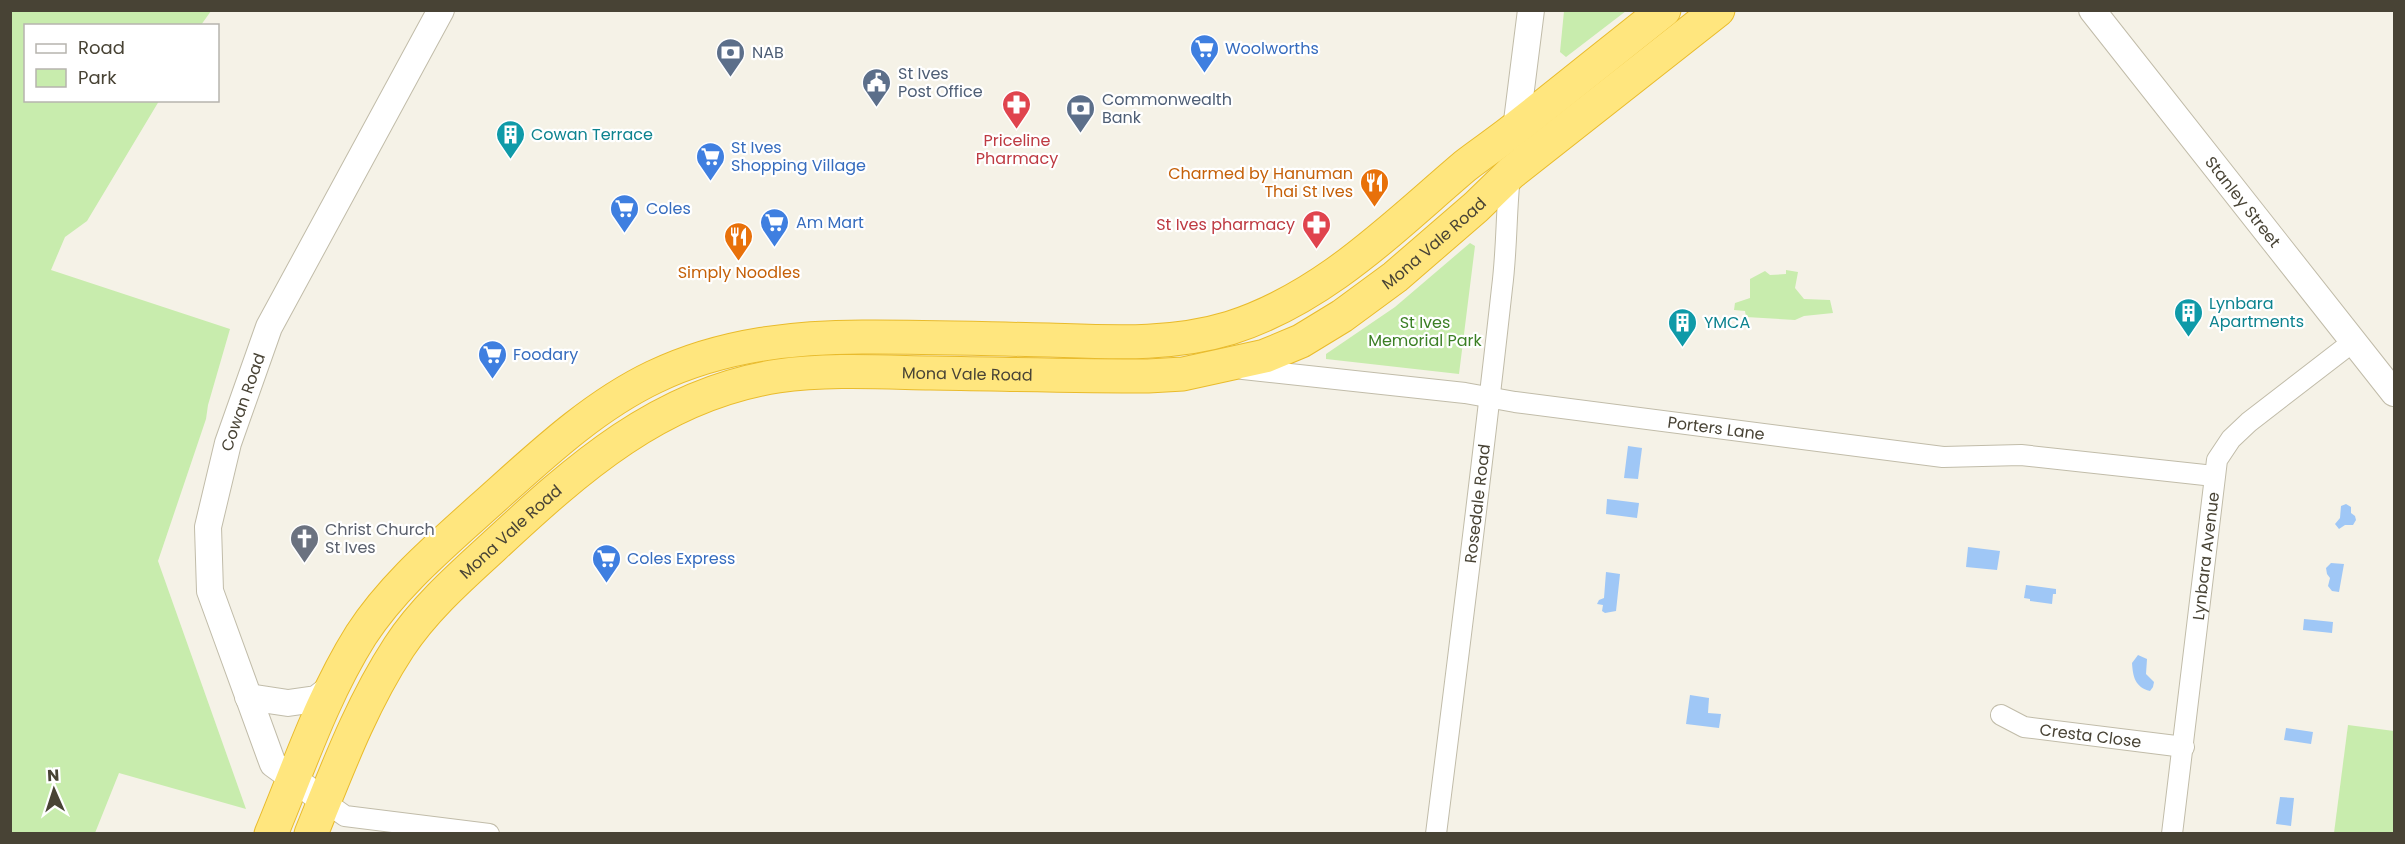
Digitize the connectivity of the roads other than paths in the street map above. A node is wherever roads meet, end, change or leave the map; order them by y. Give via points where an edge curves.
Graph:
1 (441, 10) edge
2 (1531, 10) edge
3 (1664, 10) edge
4 (1718, 10) edge
5 (2092, 10) edge
6 (1516, 128) junction
7 (1511, 173) junction
8 (2354, 341) junction
9 (1219, 367) junction
10 (2394, 393) edge
11 (1490, 398) junction
12 (2214, 476) junction
13 (333, 686) junction
14 (248, 697) junction
15 (2001, 716) dead end
16 (2184, 747) junction
17 (294, 779) junction
18 (324, 801) junction
19 (271, 834) edge
20 (311, 834) edge
21 (489, 834) edge
22 (1436, 834) edge
23 (2172, 834) edge

1 - 14 street, Cowan Road via 269,327 228,443 208,527 210,591
2 - 6 street
3 - 6 highway
4 - 7 highway, Mona Vale Road
5 - 8 street, Stanley Street
6 - 7 street
6 - 13 highway via 1323,284 1274,311 1233,327 1142,342 800,338 734,350 651,378 556,444 440,546 395,591 362,634
7 - 9 highway, Mona Vale Road via 1395,277 1342,316 1265,356
7 - 11 street, Rosedale Road
8 - 10 street, Stanley Street
8 - 12 street, Lynbara Avenue via 2237,433 2219,456
9 - 11 street, Porters Lane
9 - 18 highway, Mona Vale Road via 1148,376 813,372 748,382 690,400 631,432 554,492 422,617 382,675
11 - 12 street, Porters Lane via 1943,457 2022,454
11 - 22 street, Rosedale Road
12 - 16 street, Lynbara Avenue
13 - 14 street via 316,699 288,703
13 - 17 highway
14 - 17 street, Cowan Road via 273,764
15 - 16 street, Cresta Close via 2024,727
16 - 23 street, Lynbara Avenue
17 - 18 street, Cowan Road
17 - 19 highway
18 - 20 highway, Mona Vale Road
18 - 21 street via 345,816

